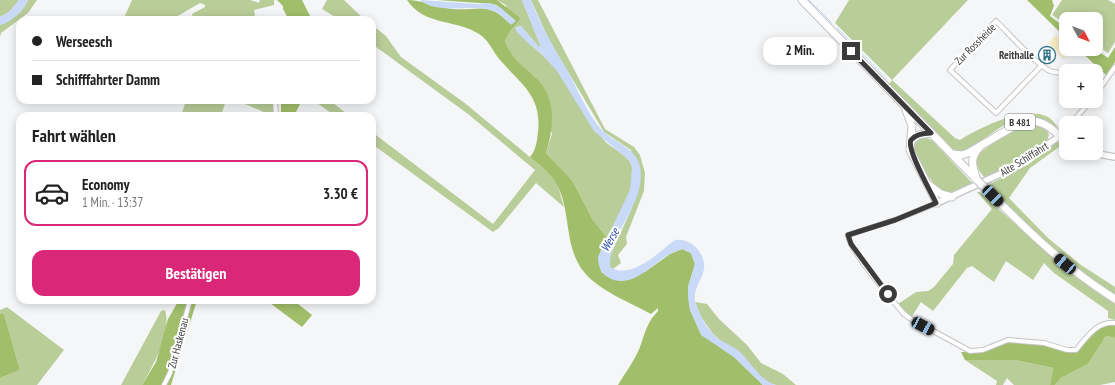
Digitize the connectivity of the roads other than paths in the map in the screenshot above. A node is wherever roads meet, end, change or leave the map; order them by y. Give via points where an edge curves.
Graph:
1 (802, 0) edge
2 (1042, 65) junction
3 (1115, 66) edge
4 (1059, 73) edge
5 (1103, 84) edge
6 (905, 106) junction
7 (1085, 108) edge
8 (1078, 116) edge
9 (931, 133) junction
10 (1059, 134) edge
11 (1059, 140) edge
12 (911, 141) junction
13 (982, 145) junction
14 (952, 154) junction
15 (1103, 155) edge
16 (1115, 157) edge
17 (977, 180) junction
18 (928, 184) junction
19 (952, 197) junction
20 (936, 203) junction
21 (1115, 299) edge
22 (189, 304) edge
23 (1115, 323) edge
24 (164, 385) edge

1 - 6 highway
2 - 2 street, Zur Rossheide via 996,21 950,70 996,113
2 - 4 street, Zur Rossheide via 1051,72
3 - 5 street
6 - 9 highway
6 - 12 highway via 912,126
7 - 8 street
9 - 12 highway via 918,135
9 - 14 highway
10 - 13 highway, B 481 via 1045,123 1023,121
11 - 19 street, Alte Schiffahrt via 1014,168
12 - 18 highway via 910,150
13 - 14 highway, B 481 via 962,154
13 - 17 highway, B 481 via 973,155 972,161
14 - 17 highway
15 - 16 street
17 - 21 highway, bridge via 1047,249
18 - 19 highway via 941,194
18 - 20 highway
19 - 20 street, Alte Schiffahrt
20 - 23 street via 848,235 865,265 911,320 970,351 984,350 1008,340 1044,343 1076,350 1093,330 1107,322
22 - 24 street, Zur Haskenau via 170,373

